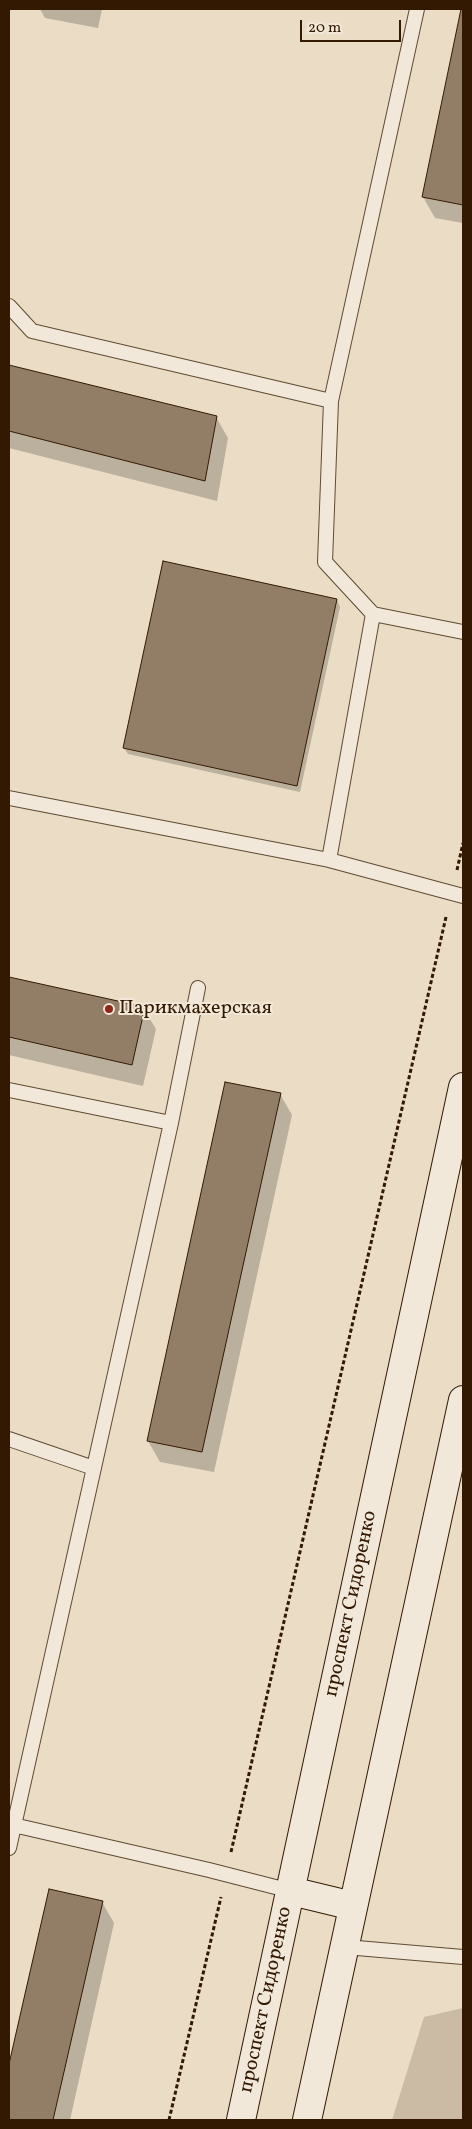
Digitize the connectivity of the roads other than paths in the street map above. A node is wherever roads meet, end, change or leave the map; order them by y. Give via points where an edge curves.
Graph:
1 (417, 9) edge
2 (9, 306) edge
3 (330, 401) junction
4 (372, 614) junction
5 (463, 632) edge
6 (9, 798) edge
7 (329, 860) junction
8 (457, 894) edge
9 (198, 988) dead end
10 (463, 1087) edge
11 (9, 1090) edge
12 (172, 1123) junction
13 (463, 1400) edge
14 (9, 1439) edge
15 (94, 1468) junction
16 (11, 1824) edge
17 (9, 1848) edge
18 (291, 1891) junction
19 (353, 1906) junction
20 (345, 1947) junction
21 (463, 1957) edge
22 (241, 2120) edge
23 (307, 2120) edge

1 - 3 lane
2 - 3 lane via 32,331
3 - 4 lane via 326,562
4 - 5 lane
4 - 7 lane
6 - 7 lane
7 - 8 lane
9 - 12 lane
10 - 18 main road, проспект Сидоренко
11 - 12 lane
12 - 15 lane
13 - 19 main road
14 - 15 lane
15 - 16 lane
16 - 17 lane
16 - 18 lane
18 - 19 main road
18 - 22 main road, проспект Сидоренко
19 - 20 main road
20 - 21 lane
20 - 23 main road

